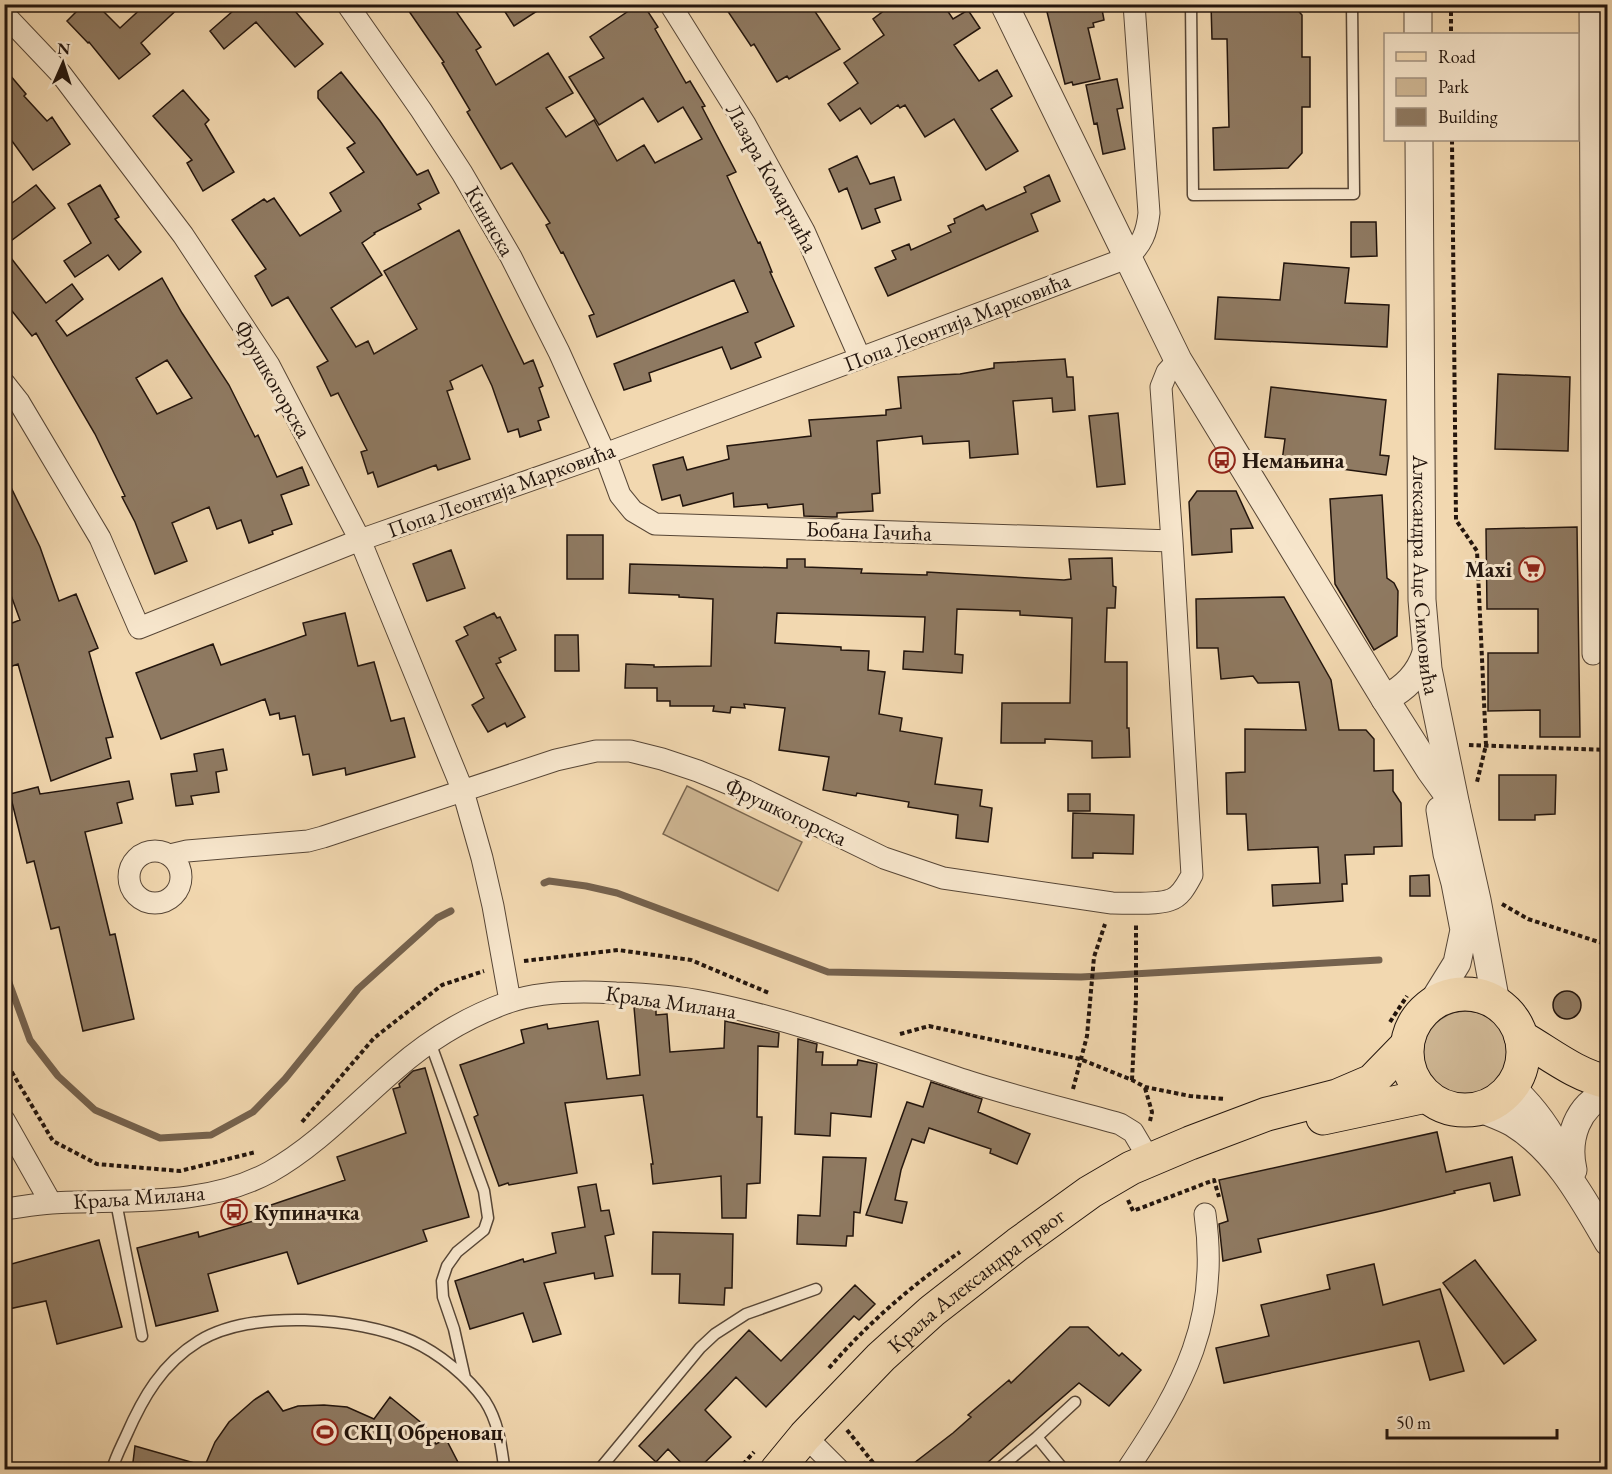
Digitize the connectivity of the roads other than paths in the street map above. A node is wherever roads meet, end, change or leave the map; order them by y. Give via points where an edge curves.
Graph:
1 (347, 4) edge
2 (670, 4) edge
3 (1004, 4) edge
4 (1134, 4) edge
5 (1191, 4) edge
6 (1352, 4) edge
7 (1418, 4) edge
8 (1590, 4) edge
9 (4, 14) edge
10 (1418, 33) edge
11 (1419, 141) edge
12 (1126, 258) junction
13 (860, 358) junction
14 (1178, 360) junction
15 (4, 383) edge
16 (604, 454) junction
17 (360, 540) junction
18 (1172, 541) junction
19 (1426, 653) junction
20 (1593, 654) dead end
21 (1385, 699) junction
22 (1430, 770) junction
23 (463, 790) junction
24 (1456, 806) junction
25 (170, 855) dead end
26 (1419, 1000) junction
27 (510, 1001) junction
28 (1496, 1004) junction
29 (1398, 1034) junction
30 (1521, 1037) junction
31 (430, 1042) junction
32 (1512, 1086) junction
33 (1606, 1086) edge
34 (1426, 1095) junction
35 (1479, 1108) junction
36 (4, 1120) edge
37 (1208, 1136) junction
38 (1149, 1159) junction
39 (1576, 1188) junction
40 (116, 1202) junction
41 (51, 1203) junction
42 (4, 1209) edge
43 (1205, 1214) road end
44 (1608, 1242) edge
45 (816, 1288) dead end
46 (142, 1336) dead end
47 (465, 1378) junction
48 (1076, 1402) dead end
49 (805, 1436) junction
50 (1037, 1437) junction
51 (506, 1468) edge
52 (112, 1470) edge
53 (599, 1470) edge
54 (777, 1470) edge
55 (838, 1470) edge
56 (997, 1470) edge
57 (1064, 1470) edge
58 (1127, 1470) edge

1 - 16 street, Книнска via 422,110 512,257
2 - 13 street, Лазара Комарчића via 745,124 804,231
3 - 12 street
4 - 12 street via 1149,213 1148,229
5 - 6 lane via 1193,195 1354,194
7 - 10 street
8 - 20 street
9 - 17 street, Фрушкогорска via 61,74 183,236 269,365
11 - 19 street, Александра Аце Симовића via 1422,600
12 - 13 street, Попа Леонтија Марковића
12 - 14 street
13 - 16 street, Попа Леонтија Марковића
14 - 18 street via 1161,387
14 - 21 street
15 - 17 street, Попа Леонтија Марковића via 100,538 139,628
16 - 17 street, Попа Леонтија Марковића
16 - 18 street, Бобана Гачића via 620,495 633,511 655,524
17 - 23 street, Фрушкогорска
18 - 23 street, Фрушкогорска via 1192,875 1184,890 1171,900 1112,903 943,878 884,858 698,771 630,751 596,751 556,760
19 - 21 street via 1412,680
19 - 24 street, Александра Аце Симовића
21 - 22 street
22 - 24 street
22 - 26 street via 1464,930 1457,963
23 - 25 street, Фрушкогорска via 308,841
23 - 27 street, Фрушкогорска via 482,858
24 - 28 street, Александра Аце Симовића
26 - 28 main road via 1477,996
26 - 29 main road, Краља Александра првог via 1415,1022
27 - 31 street, Краља Милана
27 - 38 street, Краља Милана via 577,992 654,995 705,1002 833,1036 1004,1093 1120,1124 1137,1137
28 - 30 main road via 1512,1018
29 - 34 main road via 1410,1073
29 - 37 main road, Краља Александра првог via 1372,1081 1337,1096 1267,1114
30 - 32 main road via 1523,1054
30 - 33 main road
31 - 40 street, Краља Милана via 327,1132 270,1172 209,1193
31 - 47 lane via 484,1191 488,1218 484,1230 447,1266 442,1281
32 - 33 main road via 1535,1081
32 - 35 main road via 1497,1100
32 - 39 street via 1550,1132
33 - 39 street via 1575,1126 1571,1151
34 - 35 main road via 1451,1108
34 - 37 main road, Краља Александра првог via 1275,1127
35 - 39 street via 1513,1123 1533,1139
36 - 41 street
37 - 38 main road, Краља Александра првог
38 - 49 main road, Краља Александра првог via 1055,1217 932,1311
39 - 44 street
40 - 41 street, Краља Милана
40 - 46 lane
41 - 42 street, Краља Милана
43 - 58 street via 1207,1296 1196,1345 1157,1424
45 - 53 lane via 746,1314 715,1334
47 - 51 lane via 485,1402 501,1438
47 - 52 lane via 412,1341 374,1329 336,1322 283,1320 224,1329 175,1358 153,1382
48 - 50 lane
49 - 54 main road, Краља Александра првог
49 - 55 street
50 - 56 lane
50 - 57 lane

